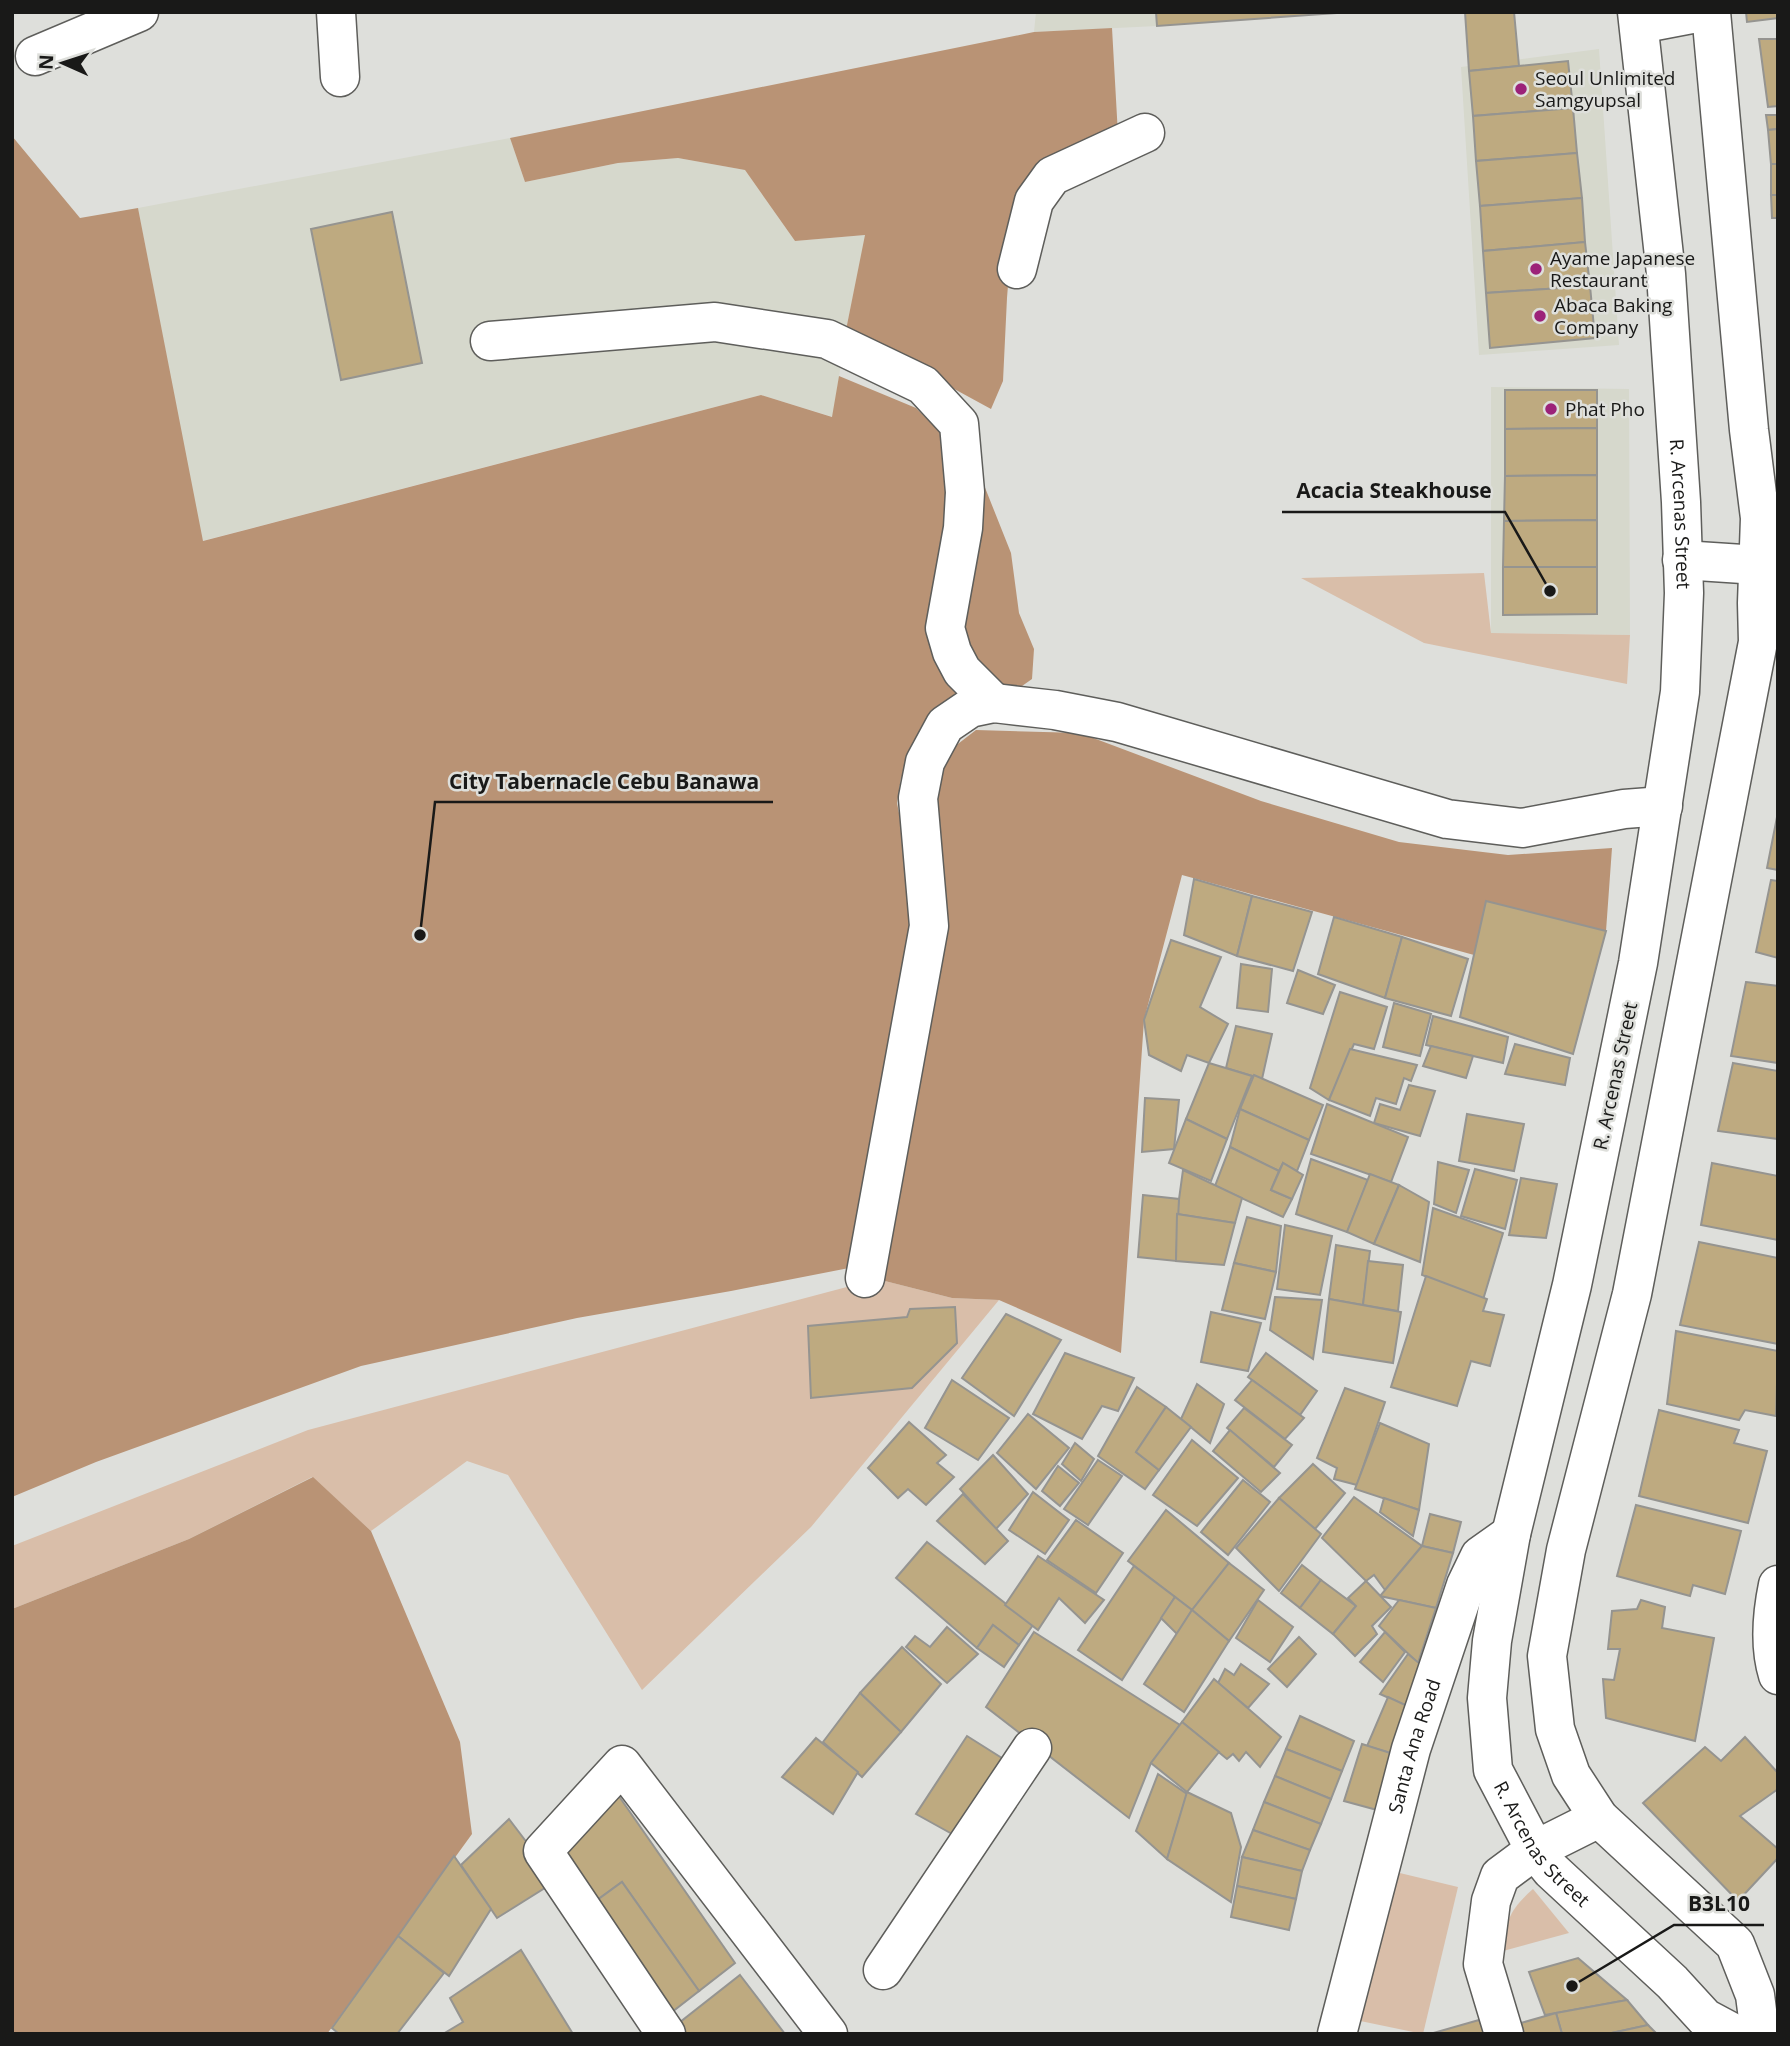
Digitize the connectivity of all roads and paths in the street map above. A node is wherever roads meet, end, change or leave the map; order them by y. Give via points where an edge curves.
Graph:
1 (139, 12) edge
2 (336, 12) edge
3 (1702, 12) edge
4 (1711, 12) edge
5 (1638, 18) edge
6 (36, 56) dead end
7 (340, 77) dead end
8 (1145, 133) dead end
9 (1017, 269) dead end
10 (490, 341) dead end
11 (1763, 430) edge
12 (1682, 560) junction
13 (1768, 568) edge
14 (994, 703) junction
15 (1663, 806) junction
16 (865, 1278) dead end
17 (1511, 1534) junction
18 (1566, 1550) junction
19 (1778, 1586) edge
20 (1778, 1675) edge
21 (1032, 1748) dead end
22 (1599, 1818) junction
23 (1535, 1850) junction
24 (883, 1970) dead end
25 (1767, 1992) edge
26 (1720, 2026) edge
27 (666, 2034) edge
28 (828, 2034) edge
29 (1337, 2034) edge
30 (1504, 2034) edge
31 (1760, 2034) edge

1 - 6 street
2 - 7 street
3 - 5 street
4 - 11 street
5 - 12 street, R. Arcenas Street via 1666,274
8 - 9 street via 1052,176 1034,201
10 - 14 street via 715,322 827,339 923,385 959,424 965,492 963,528 944,628 962,671
11 - 13 street via 1759,518
12 - 13 street
12 - 15 street, R. Arcenas Street via 1680,692
13 - 18 street via 1758,642 1632,1294
14 - 15 street via 1117,722 1447,819 1522,828
14 - 16 street via 970,708 945,725 925,762 918,798 929,926
15 - 17 street, R. Arcenas Street via 1639,962 1575,1272
17 - 18 street
17 - 23 street, R. Arcenas Street via 1487,1698 1493,1770
17 - 29 street, Santa Ana Road via 1480,1556 1466,1585 1411,1749
18 - 22 street via 1546,1656 1555,1729 1572,1775
19 - 20 street via 1772,1615
21 - 24 street
22 - 23 street
22 - 25 street via 1735,1944
23 - 26 street, R. Arcenas Street
23 - 30 street via 1500,1876 1492,1901 1483,1964
25 - 26 street
25 - 31 street
27 - 28 street via 543,1851 622,1765

